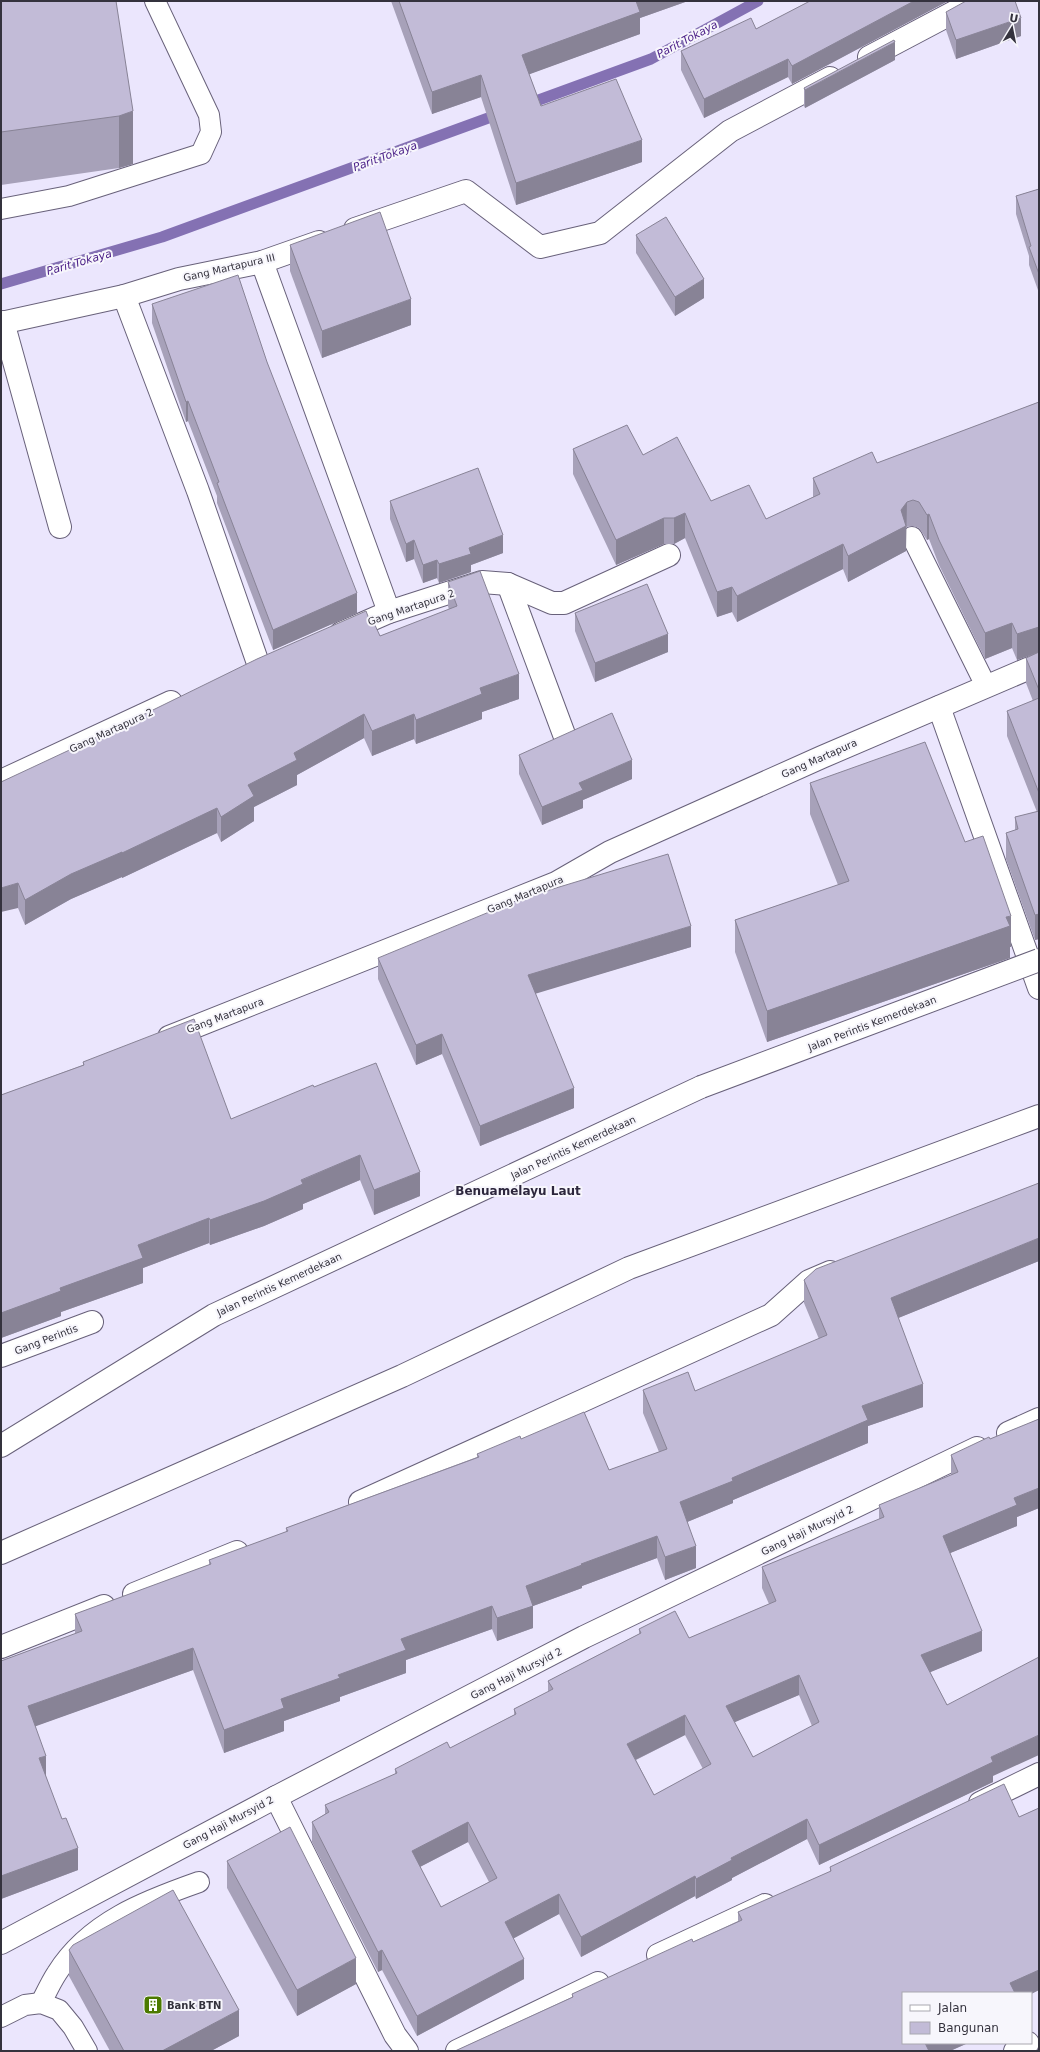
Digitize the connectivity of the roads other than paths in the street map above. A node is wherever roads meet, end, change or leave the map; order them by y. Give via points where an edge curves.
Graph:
1 (155, 1) edge
2 (975, 1) edge
3 (1, 209) edge
4 (262, 262) junction
5 (124, 296) junction
6 (2, 322) edge
7 (60, 527) dead end
8 (912, 537) dead end
9 (669, 555) dead end
10 (508, 584) junction
11 (389, 612) junction
12 (325, 640) edge
13 (282, 659) edge
14 (1039, 664) edge
15 (260, 669) junction
16 (239, 676) edge
17 (986, 686) junction
18 (190, 694) edge
19 (939, 707) junction
20 (565, 737) edge
21 (1, 781) edge
22 (1039, 960) edge
23 (1039, 988) edge
24 (149, 1044) edge
25 (1039, 1116) edge
26 (846, 1266) edge
27 (92, 1322) dead end
28 (1, 1356) edge
29 (1039, 1419) edge
30 (1, 1446) edge
31 (339, 1511) edge
32 (258, 1543) edge
33 (1, 1553) edge
34 (1, 1647) edge
35 (1039, 1774) edge
36 (276, 1797) junction
37 (962, 1812) edge
38 (199, 1882) dead end
39 (783, 1896) edge
40 (1, 1943) edge
41 (640, 1964) edge
42 (618, 1974) edge
43 (41, 2003) junction
44 (1, 2017) edge
45 (1026, 2044) edge
46 (87, 2051) edge
47 (407, 2051) edge
48 (457, 2051) edge
49 (1015, 2051) edge

1 - 3 lane via 210,115 211,132 202,154 70,196
2 - 4 main road, Gang Martapura III via 730,131 600,233 540,247 466,191
4 - 5 main road, Gang Martapura III via 179,279
4 - 11 main road
5 - 6 main road, Gang Martapura III
5 - 15 main road via 198,491
6 - 7 main road
8 - 17 lane
9 - 10 main road, Gang Martapura 2 via 564,603 552,603
10 - 11 main road, Gang Martapura 2 via 482,582
10 - 20 main road
11 - 12 main road, Gang Martapura 2
13 - 15 main road
14 - 17 main road, Gang Martapura
15 - 16 main road
17 - 19 main road, Gang Martapura
18 - 21 main road, Gang Martapura 2
19 - 23 main road
19 - 24 main road, Gang Martapura via 610,852 556,883
22 - 30 main road, Jalan Perintis Kemerdekaan, bridge via 701,1087 214,1315
25 - 33 main road via 629,1268 402,1376
26 - 31 main road via 809,1281 771,1315
27 - 28 main road, Gang Perintis
29 - 36 main road, Gang Haji Mursyid 2 via 584,1637
32 - 34 main road
35 - 37 main road
36 - 40 main road, Gang Haji Mursyid 2
36 - 47 main road via 395,2034
38 - 43 lane via 136,1907 103,1924 57,1972
39 - 41 main road
42 - 48 main road
43 - 44 lane via 25,2005
43 - 46 lane via 59,2010
45 - 49 main road

